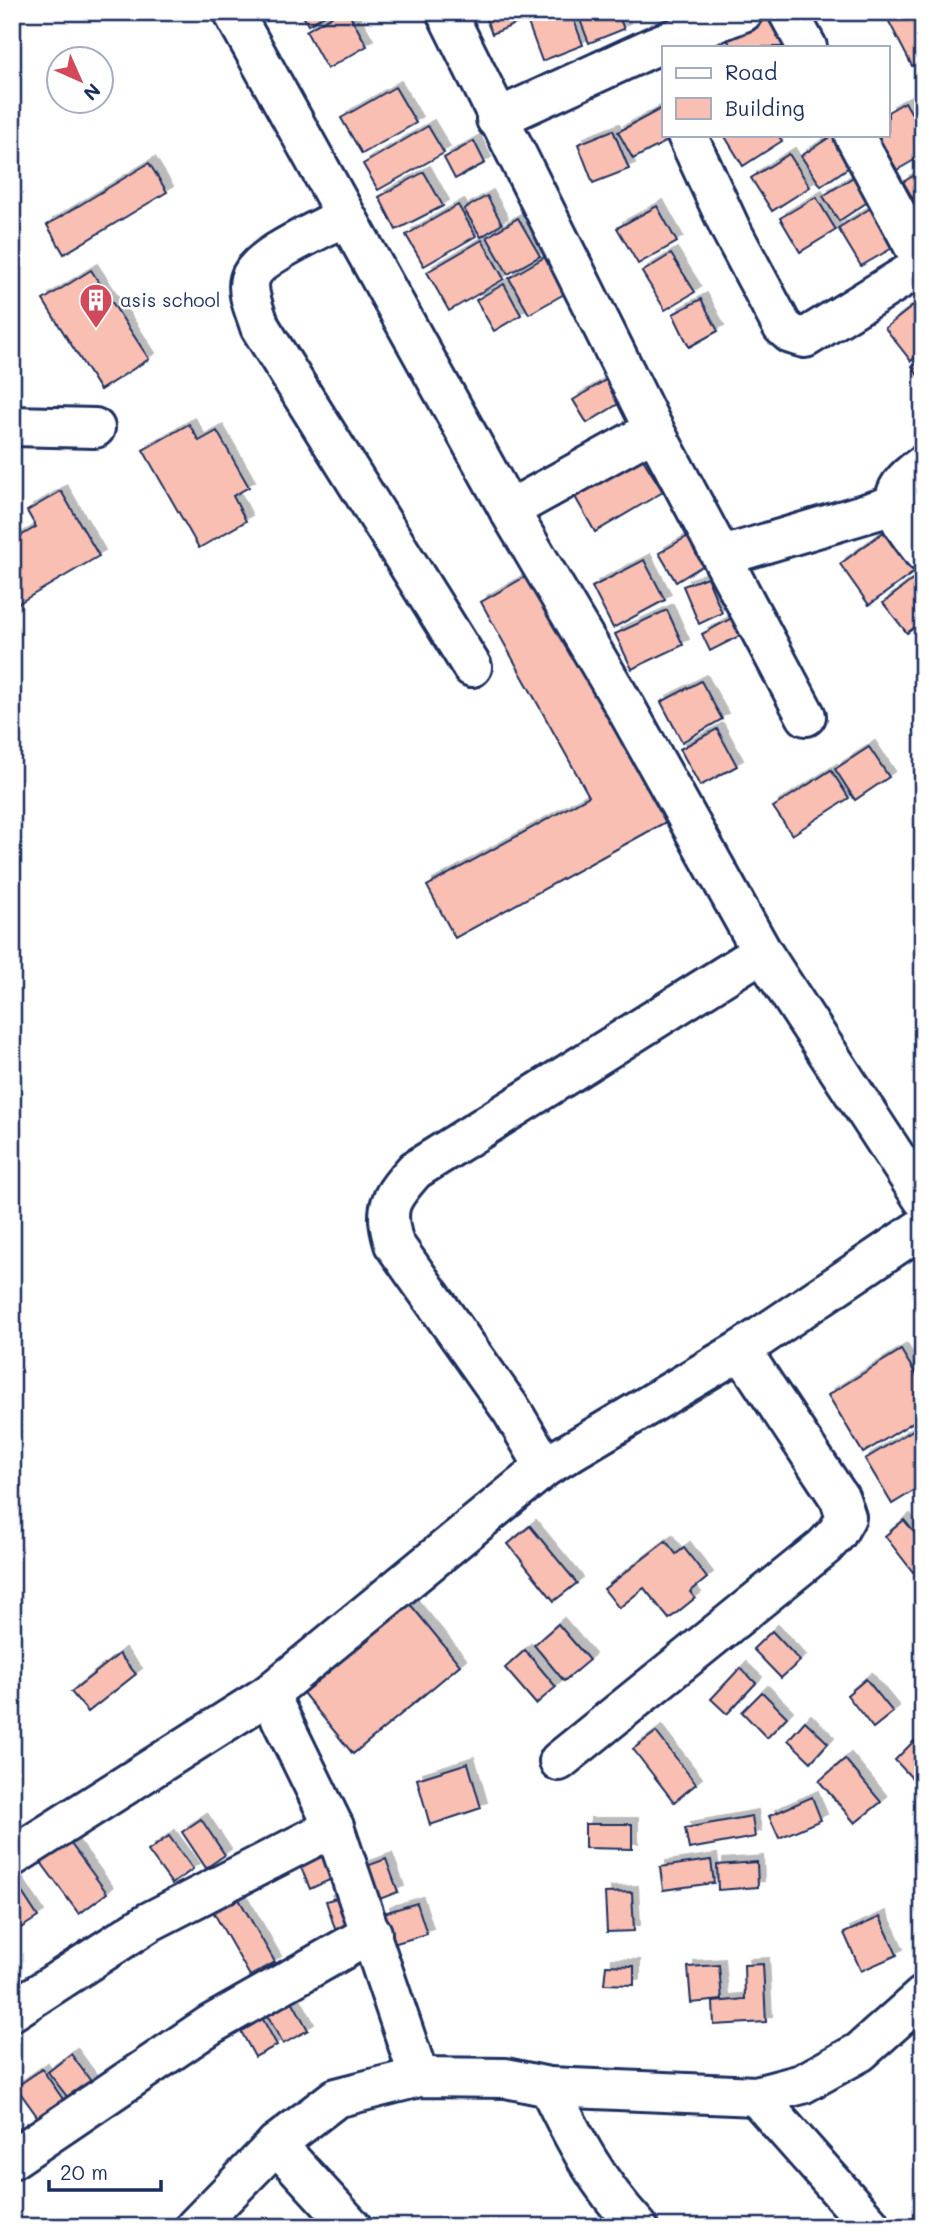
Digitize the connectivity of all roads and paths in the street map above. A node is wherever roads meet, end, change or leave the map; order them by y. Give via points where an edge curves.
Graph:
1 (233, 12) edge
2 (446, 12) edge
3 (743, 12) edge
4 (788, 12) edge
5 (684, 46) edge
6 (806, 46) edge
7 (658, 61) edge
8 (496, 119) junction
9 (687, 136) edge
10 (855, 136) edge
11 (345, 216) junction
12 (923, 264) edge
13 (12, 426) edge
14 (95, 428) dead end
15 (654, 430) junction
16 (923, 465) edge
17 (894, 505) junction
18 (509, 510) junction
19 (923, 552) edge
20 (723, 556) junction
21 (472, 667) dead end
22 (806, 716) dead end
23 (762, 951) junction
24 (923, 1199) edge
25 (923, 1227) edge
26 (741, 1350) junction
27 (545, 1468) junction
28 (269, 1694) junction
29 (559, 1761) dead end
30 (334, 1827) junction
31 (12, 1857) edge
32 (372, 1933) junction
33 (923, 1996) edge
34 (12, 2011) edge
35 (419, 2077) junction
36 (549, 2087) junction
37 (756, 2096) junction
38 (276, 2144) junction
39 (12, 2160) edge
40 (195, 2227) edge
41 (352, 2227) edge
42 (639, 2227) edge
43 (872, 2227) edge

1 - 11 street
2 - 8 street
3 - 5 street
4 - 6 street
7 - 8 street
8 - 15 street
9 - 12 street via 731,230 782,326 791,334 805,338
10 - 12 street
11 - 18 street
11 - 21 street via 256,265 249,281 251,298 260,327
13 - 14 street
15 - 18 street
15 - 20 street
16 - 17 street via 897,488
17 - 19 street
17 - 20 street
18 - 23 street
20 - 22 street
23 - 24 street
23 - 27 street via 415,1170 391,1197 387,1221 394,1244 512,1411
25 - 26 street
26 - 27 street
26 - 29 street via 840,1499 846,1517 824,1547
27 - 28 street
28 - 30 street
28 - 31 street
30 - 32 street
30 - 34 street via 149,1922
32 - 35 street
32 - 39 street via 210,2025
33 - 37 street via 860,2052 802,2084
35 - 36 street via 506,2078
35 - 38 street via 336,2098
36 - 37 street
36 - 42 street via 579,2150 608,2194
37 - 43 street
38 - 40 street
38 - 41 street

